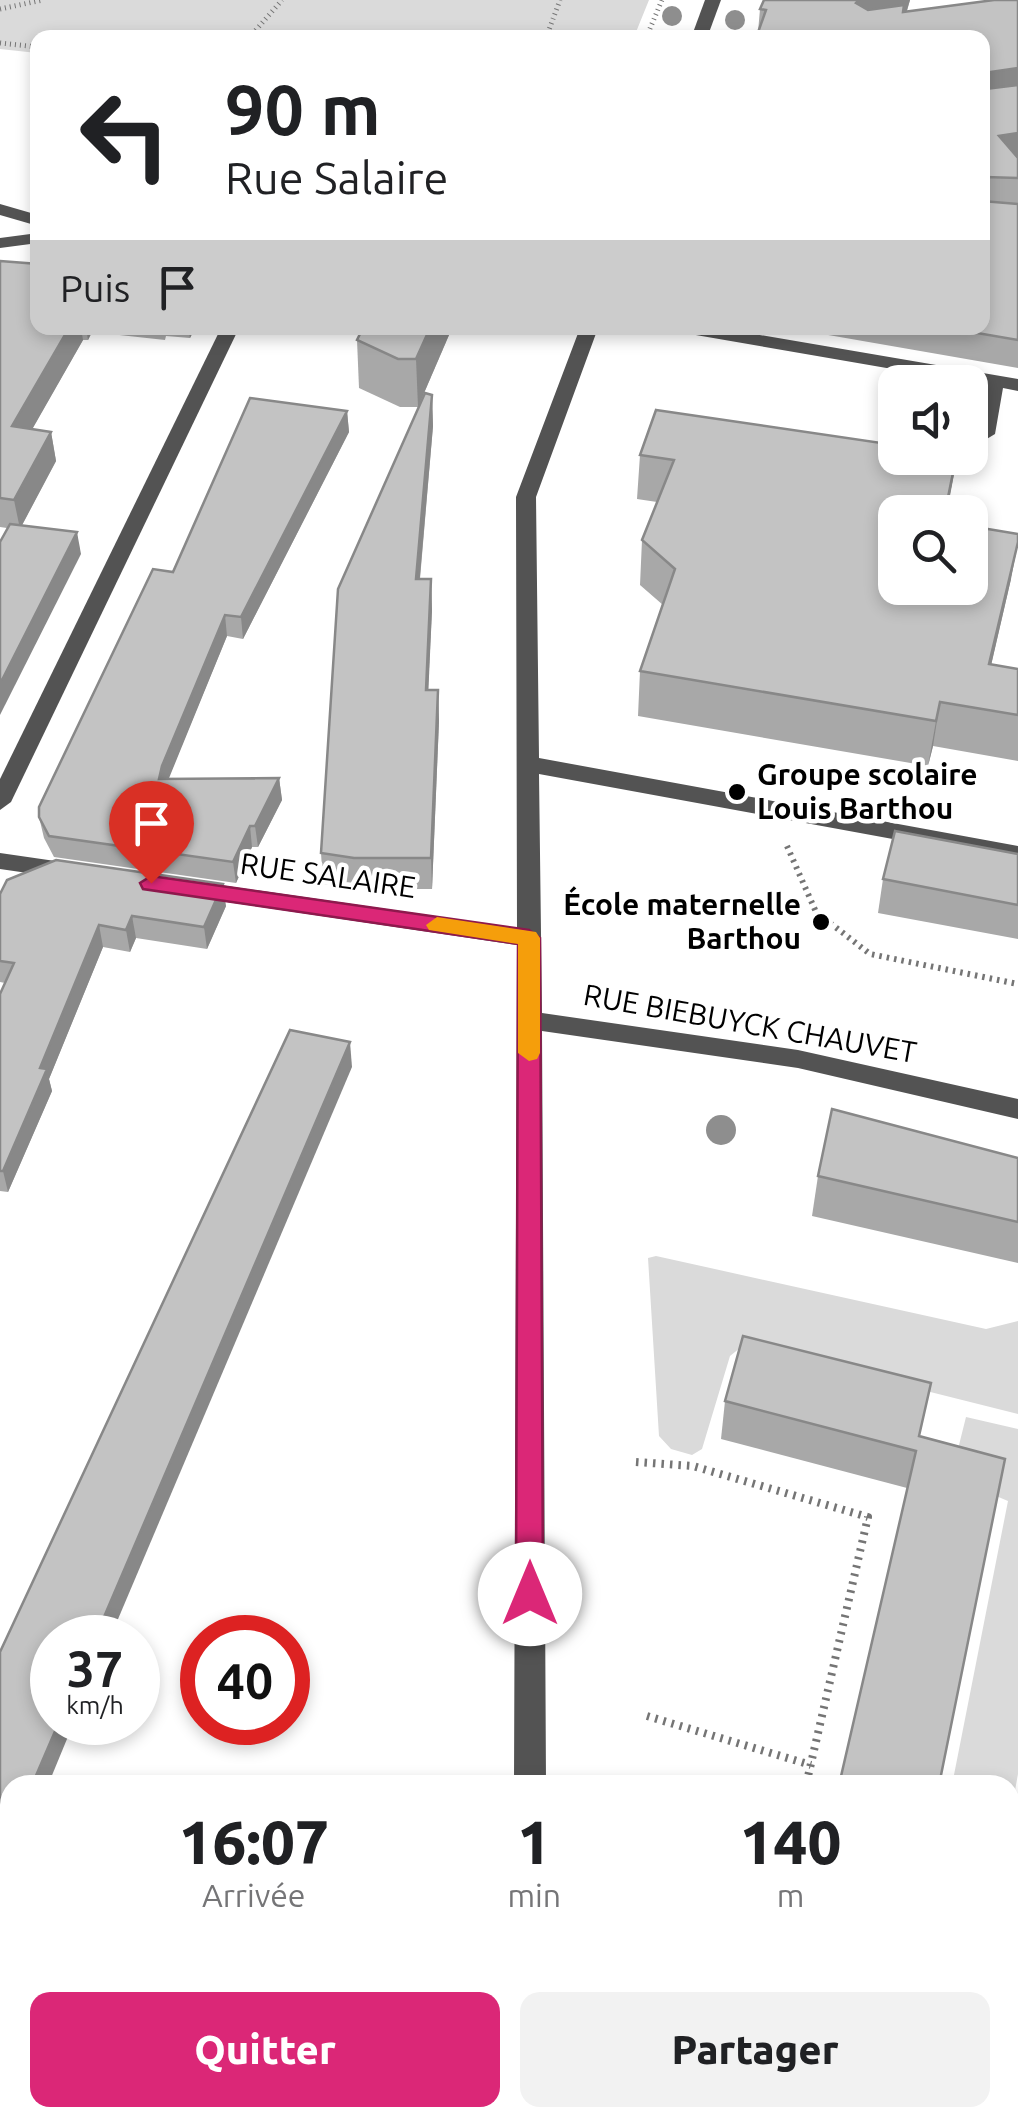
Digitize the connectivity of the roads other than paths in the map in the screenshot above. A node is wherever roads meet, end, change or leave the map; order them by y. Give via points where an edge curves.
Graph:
1 (713, 0) edge
2 (702, 30) edge
3 (0, 209) edge
4 (30, 218) edge
5 (30, 239) edge
6 (0, 243) edge
7 (227, 335) edge
8 (586, 335) edge
9 (730, 335) edge
10 (996, 381) junction
11 (1018, 385) edge
12 (988, 420) edge
13 (528, 764) junction
14 (0, 802) edge
15 (1018, 854) edge
16 (0, 861) edge
17 (98, 876) edge
18 (176, 887) edge
19 (529, 938) junction
20 (529, 1020) junction
21 (1018, 1109) edge
22 (530, 1775) edge

1 - 2 street
3 - 4 street
5 - 6 street
7 - 14 street
8 - 13 street via 526,496
9 - 10 street
10 - 11 street
10 - 12 street
13 - 15 street
13 - 19 street
16 - 17 street
18 - 19 street, RUE SALAIRE
19 - 20 street
20 - 21 street, RUE BIEBUYCK CHAUVET via 798,1059
20 - 22 street

